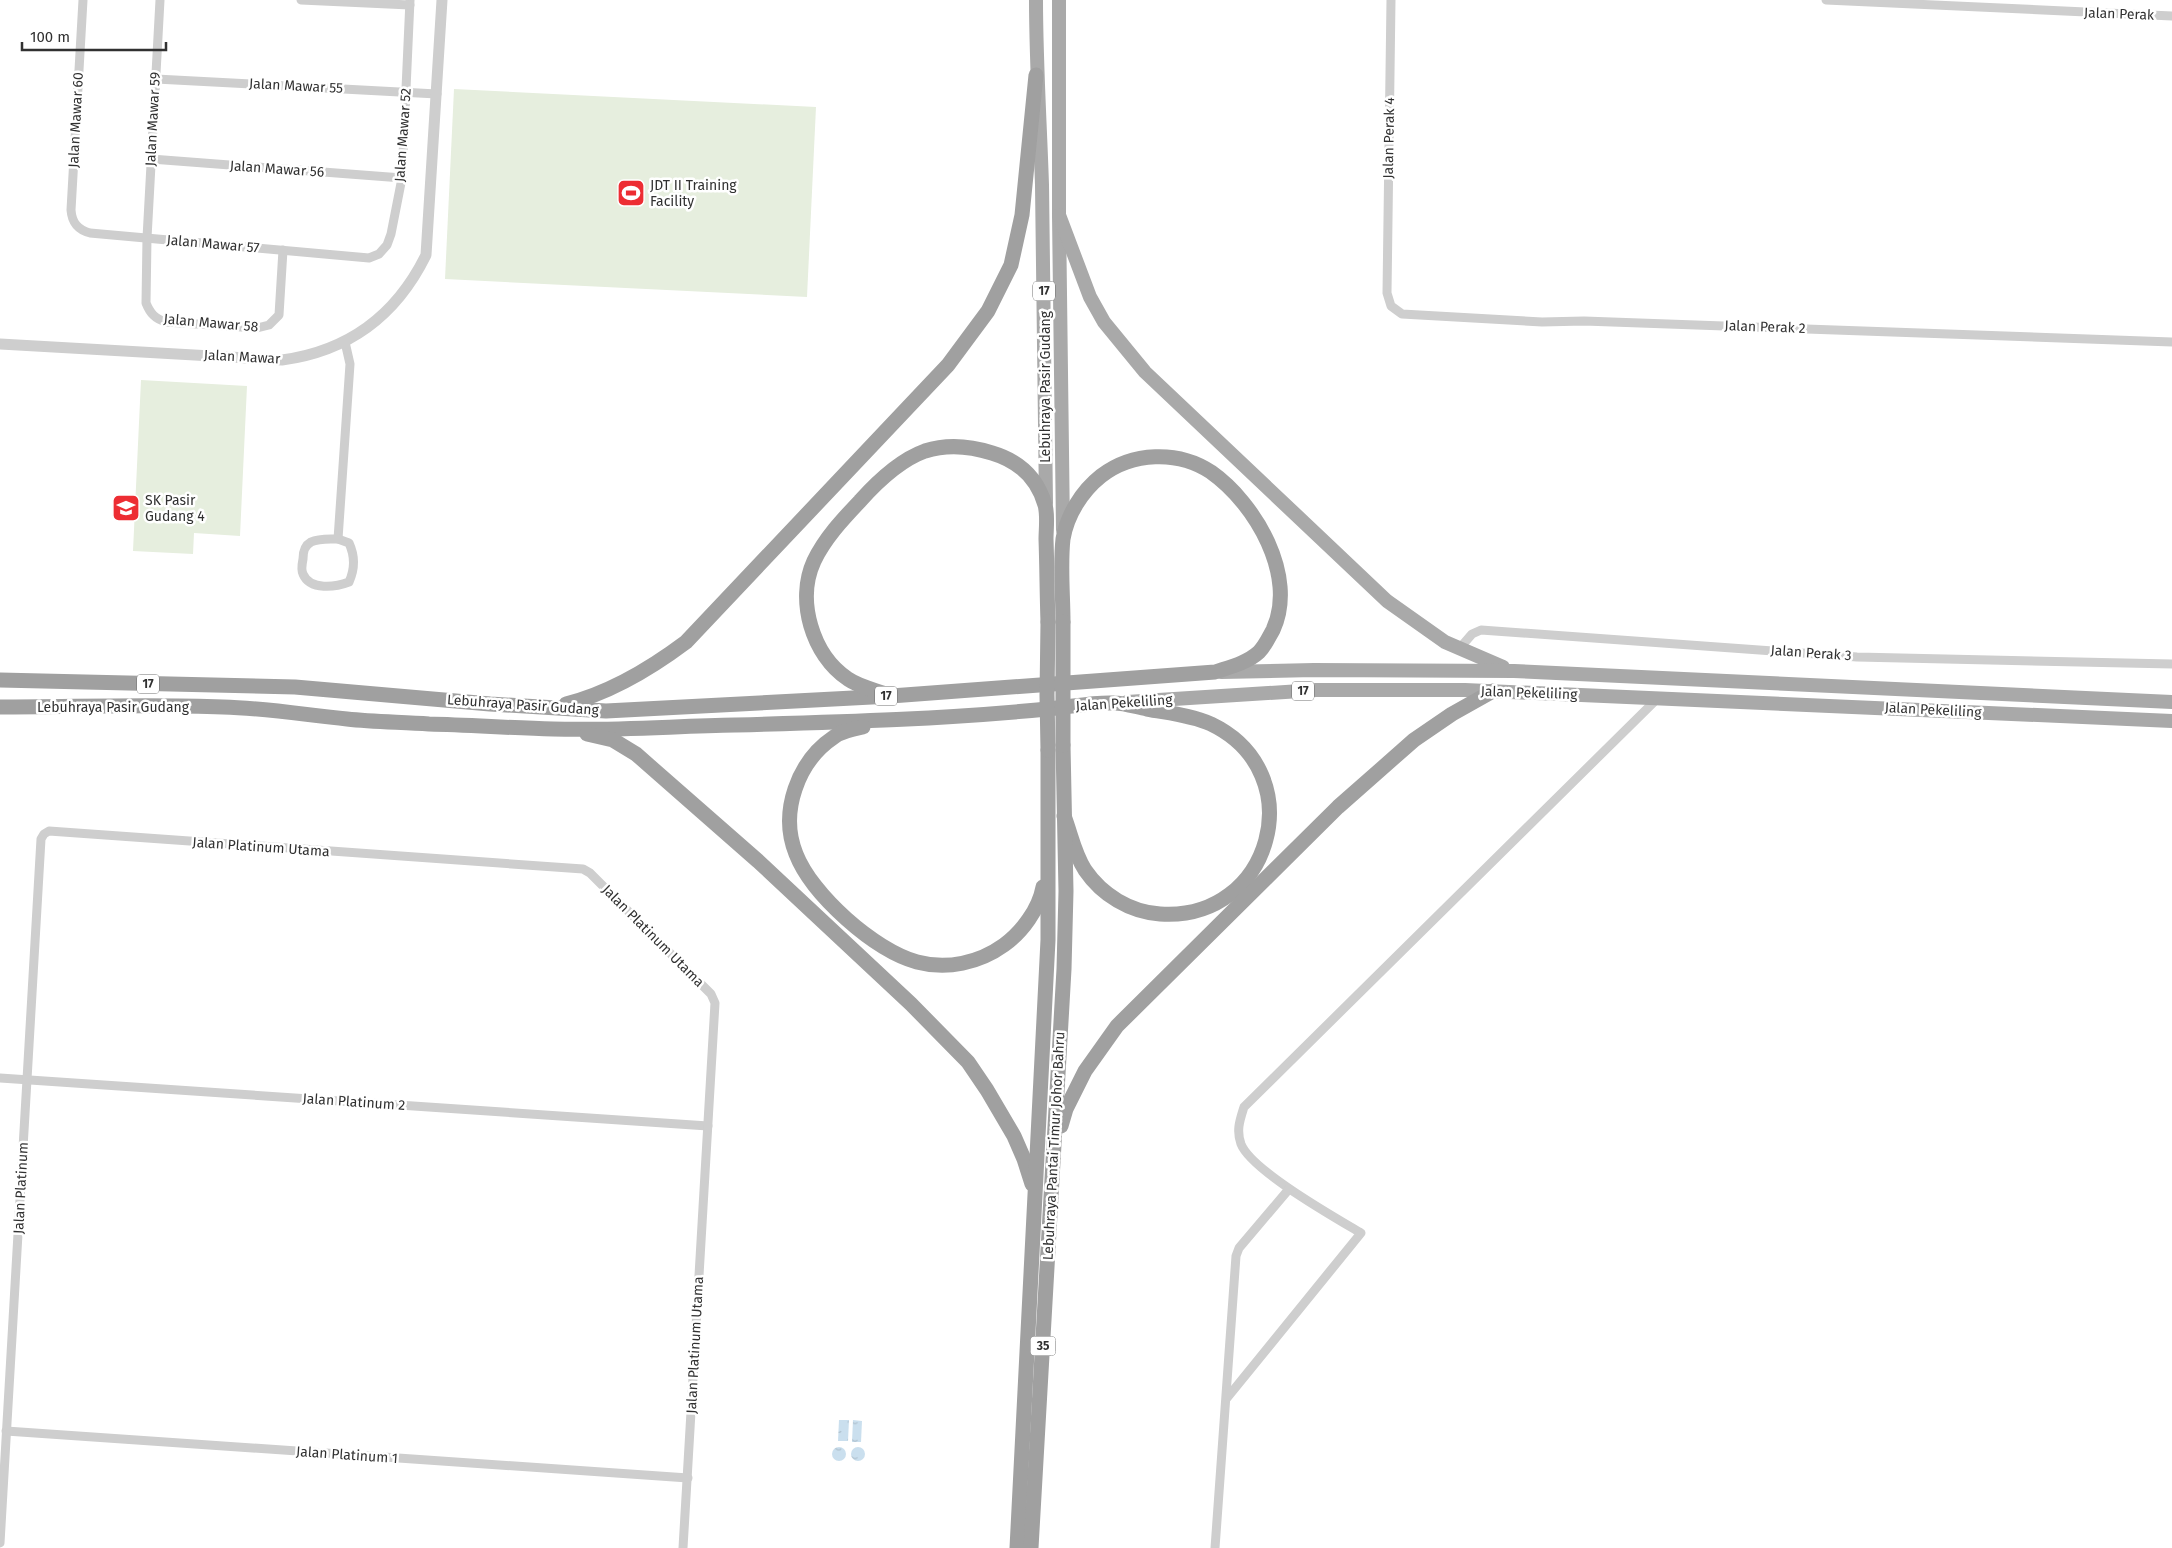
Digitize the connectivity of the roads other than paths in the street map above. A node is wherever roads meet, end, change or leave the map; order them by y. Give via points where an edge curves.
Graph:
1 (82, 0) edge
2 (160, 0) edge
3 (302, 0) edge
4 (442, 0) edge
5 (1036, 0) edge
6 (1059, 0) edge
7 (1391, 0) edge
8 (1826, 0) edge
9 (410, 2) edge
10 (2172, 16) edge
11 (1036, 75) junction
12 (156, 79) junction
13 (406, 92) junction
14 (437, 94) junction
15 (151, 159) junction
16 (402, 178) junction
17 (71, 210) joint
18 (1059, 215) junction
19 (147, 238) junction
20 (283, 250) junction
21 (369, 258) joint
22 (1387, 276) joint
23 (345, 342) junction
24 (2172, 342) edge
25 (0, 344) edge
26 (1046, 507) junction
27 (338, 539) junction
28 (1064, 539) junction
29 (1055, 622) junction
30 (1459, 649) junction
31 (2172, 664) edge
32 (1514, 671) junction
33 (1215, 672) junction
34 (0, 680) edge
35 (1493, 691) junction
36 (891, 696) junction
37 (1658, 698) junction
38 (2172, 702) edge
39 (1114, 703) junction
40 (0, 707) edge
41 (557, 707) junction
42 (886, 720) junction
43 (2172, 721) edge
44 (556, 729) junction
45 (1063, 745) joint
46 (1048, 750) joint
47 (1064, 816) junction
48 (44, 834) joint
49 (1047, 861) junction
50 (0, 1078) edge
51 (27, 1080) junction
52 (708, 1126) junction
53 (1055, 1145) junction
54 (1289, 1189) junction
55 (1035, 1195) junction
56 (1227, 1398) junction
57 (6, 1431) junction
58 (688, 1478) junction
59 (0, 1543) edge
60 (683, 1548) edge
61 (1017, 1548) edge
62 (1031, 1548) edge
63 (1215, 1548) edge

1 - 17 street, Jalan Mawar 60
2 - 12 street, Jalan Mawar 59
3 - 9 street
4 - 14 street, Jalan Mawar
5 - 11 main road, Lebuhraya Pasir Gudang / 17
6 - 18 main road, Lebuhraya Pasir Gudang / 17
7 - 22 street, Jalan Perak 4
8 - 10 street, Jalan Perak
9 - 13 street, Jalan Mawar 52
11 - 26 main road, Lebuhraya Pasir Gudang / 17 via 1042,202
11 - 41 highway via 1022,215 1011,266 988,311 948,365 686,642 658,664 621,684
12 - 13 street, Jalan Mawar 55
12 - 15 street, Jalan Mawar 59
13 - 14 street, Jalan Mawar 55
13 - 16 street, Jalan Mawar 52
14 - 23 street, Jalan Mawar via 426,255 415,277 392,308
15 - 16 street, Jalan Mawar 56
15 - 19 street, Jalan Mawar 59
16 - 21 street, Jalan Mawar 52 via 387,245 379,254
17 - 19 street, Jalan Mawar 57 via 74,222 84,231
18 - 28 main road, Lebuhraya Pasir Gudang / 17
18 - 30 main road via 1090,298 1109,329 1145,372 1387,601
19 - 20 street, Jalan Mawar 57
19 - 20 street, Jalan Mawar 58 via 146,303 154,317 166,322 257,328 270,325 279,315
20 - 21 street, Jalan Mawar 57
22 - 24 street, Jalan Perak 2 via 1391,306 1409,315
23 - 25 street, Jalan Mawar via 282,360
23 - 27 street via 350,364
26 - 29 highway, Lebuhraya Pasir Gudang / 17
26 - 36 highway via 1030,473 1016,462 974,447 940,448 924,451 884,476 829,536 814,562 807,587 808,613 814,636 823,653 848,680
27 - 27 street via 308,543 303,551 302,572 305,579 314,585 337,587 349,582 354,553 349,543
28 - 29 highway, Lebuhraya Pasir Gudang / 17
28 - 33 highway, Lebuhraya Pasir Gudang via 1072,512 1084,493 1108,471 1122,464 1137,459 1169,457 1193,463 1216,477 1239,500 1264,535 1280,576 1281,593 1275,624 1261,650 1242,662
29 - 45 highway, Lebuhraya Pasir Gudang / 17, bridge
29 - 46 highway, Lebuhraya Pasir Gudang / 17, bridge via 1046,695
30 - 31 street, Jalan Perak 3 via 1472,634 1481,630 1856,657
30 - 32 main road
32 - 33 main road, Jalan Pekeliling
32 - 38 main road, Jalan Pekeliling
33 - 36 highway, Lebuhraya Pasir Gudang / 17
34 - 41 highway, Lebuhraya Pasir Gudang / 17 via 295,687
35 - 37 main road, Jalan Pekeliling
35 - 39 main road, Jalan Pekeliling / 17 via 1316,690
35 - 53 highway via 1414,740 1338,806 1117,1026 1085,1072 1066,1109
36 - 41 highway, Lebuhraya Pasir Gudang / 17 via 606,711
37 - 43 main road, Jalan Pekeliling
37 - 54 street via 1244,1107 1237,1128 1247,1155
39 - 42 highway, Jalan Pekeliling / 17 via 1001,714
39 - 47 highway via 1195,718 1232,737 1250,755 1262,774 1270,802 1270,828 1259,861 1248,878 1232,893 1208,908 1177,915 1147,913 1118,901 1100,888 1075,852
40 - 44 highway, Lebuhraya Pasir Gudang / 17 via 224,707 350,720
42 - 44 highway, Lebuhraya Pasir Gudang / 17
42 - 49 highway via 836,735 827,742 808,761 791,802 790,829 796,853 809,878 851,923 876,941 916,962 955,965 972,961 994,952 1024,924 1036,908
44 - 55 highway via 612,740 636,754 758,861 912,1004 968,1062 1002,1114 1024,1159
45 - 47 highway, Lebuhraya Pantai Timur Johor Bahru / 17
46 - 49 highway, Lebuhraya Pantai Timur Johor Bahru / 17
47 - 53 highway, Lebuhraya Pantai Timur Johor Bahru / 35 via 1064,969
48 - 51 street, Jalan Platinum via 41,839
48 - 52 street, Jalan Platinum Utama via 49,831 583,868 714,998
49 - 55 highway, Lebuhraya Pantai Timur Johor Bahru / 35 via 1048,940
50 - 51 street, Jalan Platinum 2
51 - 52 street, Jalan Platinum 2
51 - 57 street, Jalan Platinum
52 - 58 street, Jalan Platinum Utama
53 - 62 highway, Lebuhraya Pantai Timur Johor Bahru / 35
54 - 56 street via 1239,1248 1235,1266
54 - 56 street via 1361,1233
55 - 61 highway, Lebuhraya Pantai Timur Johor Bahru / 35
56 - 63 street
57 - 58 street, Jalan Platinum 1
57 - 59 street, Jalan Platinum
58 - 60 street, Jalan Platinum Utama

